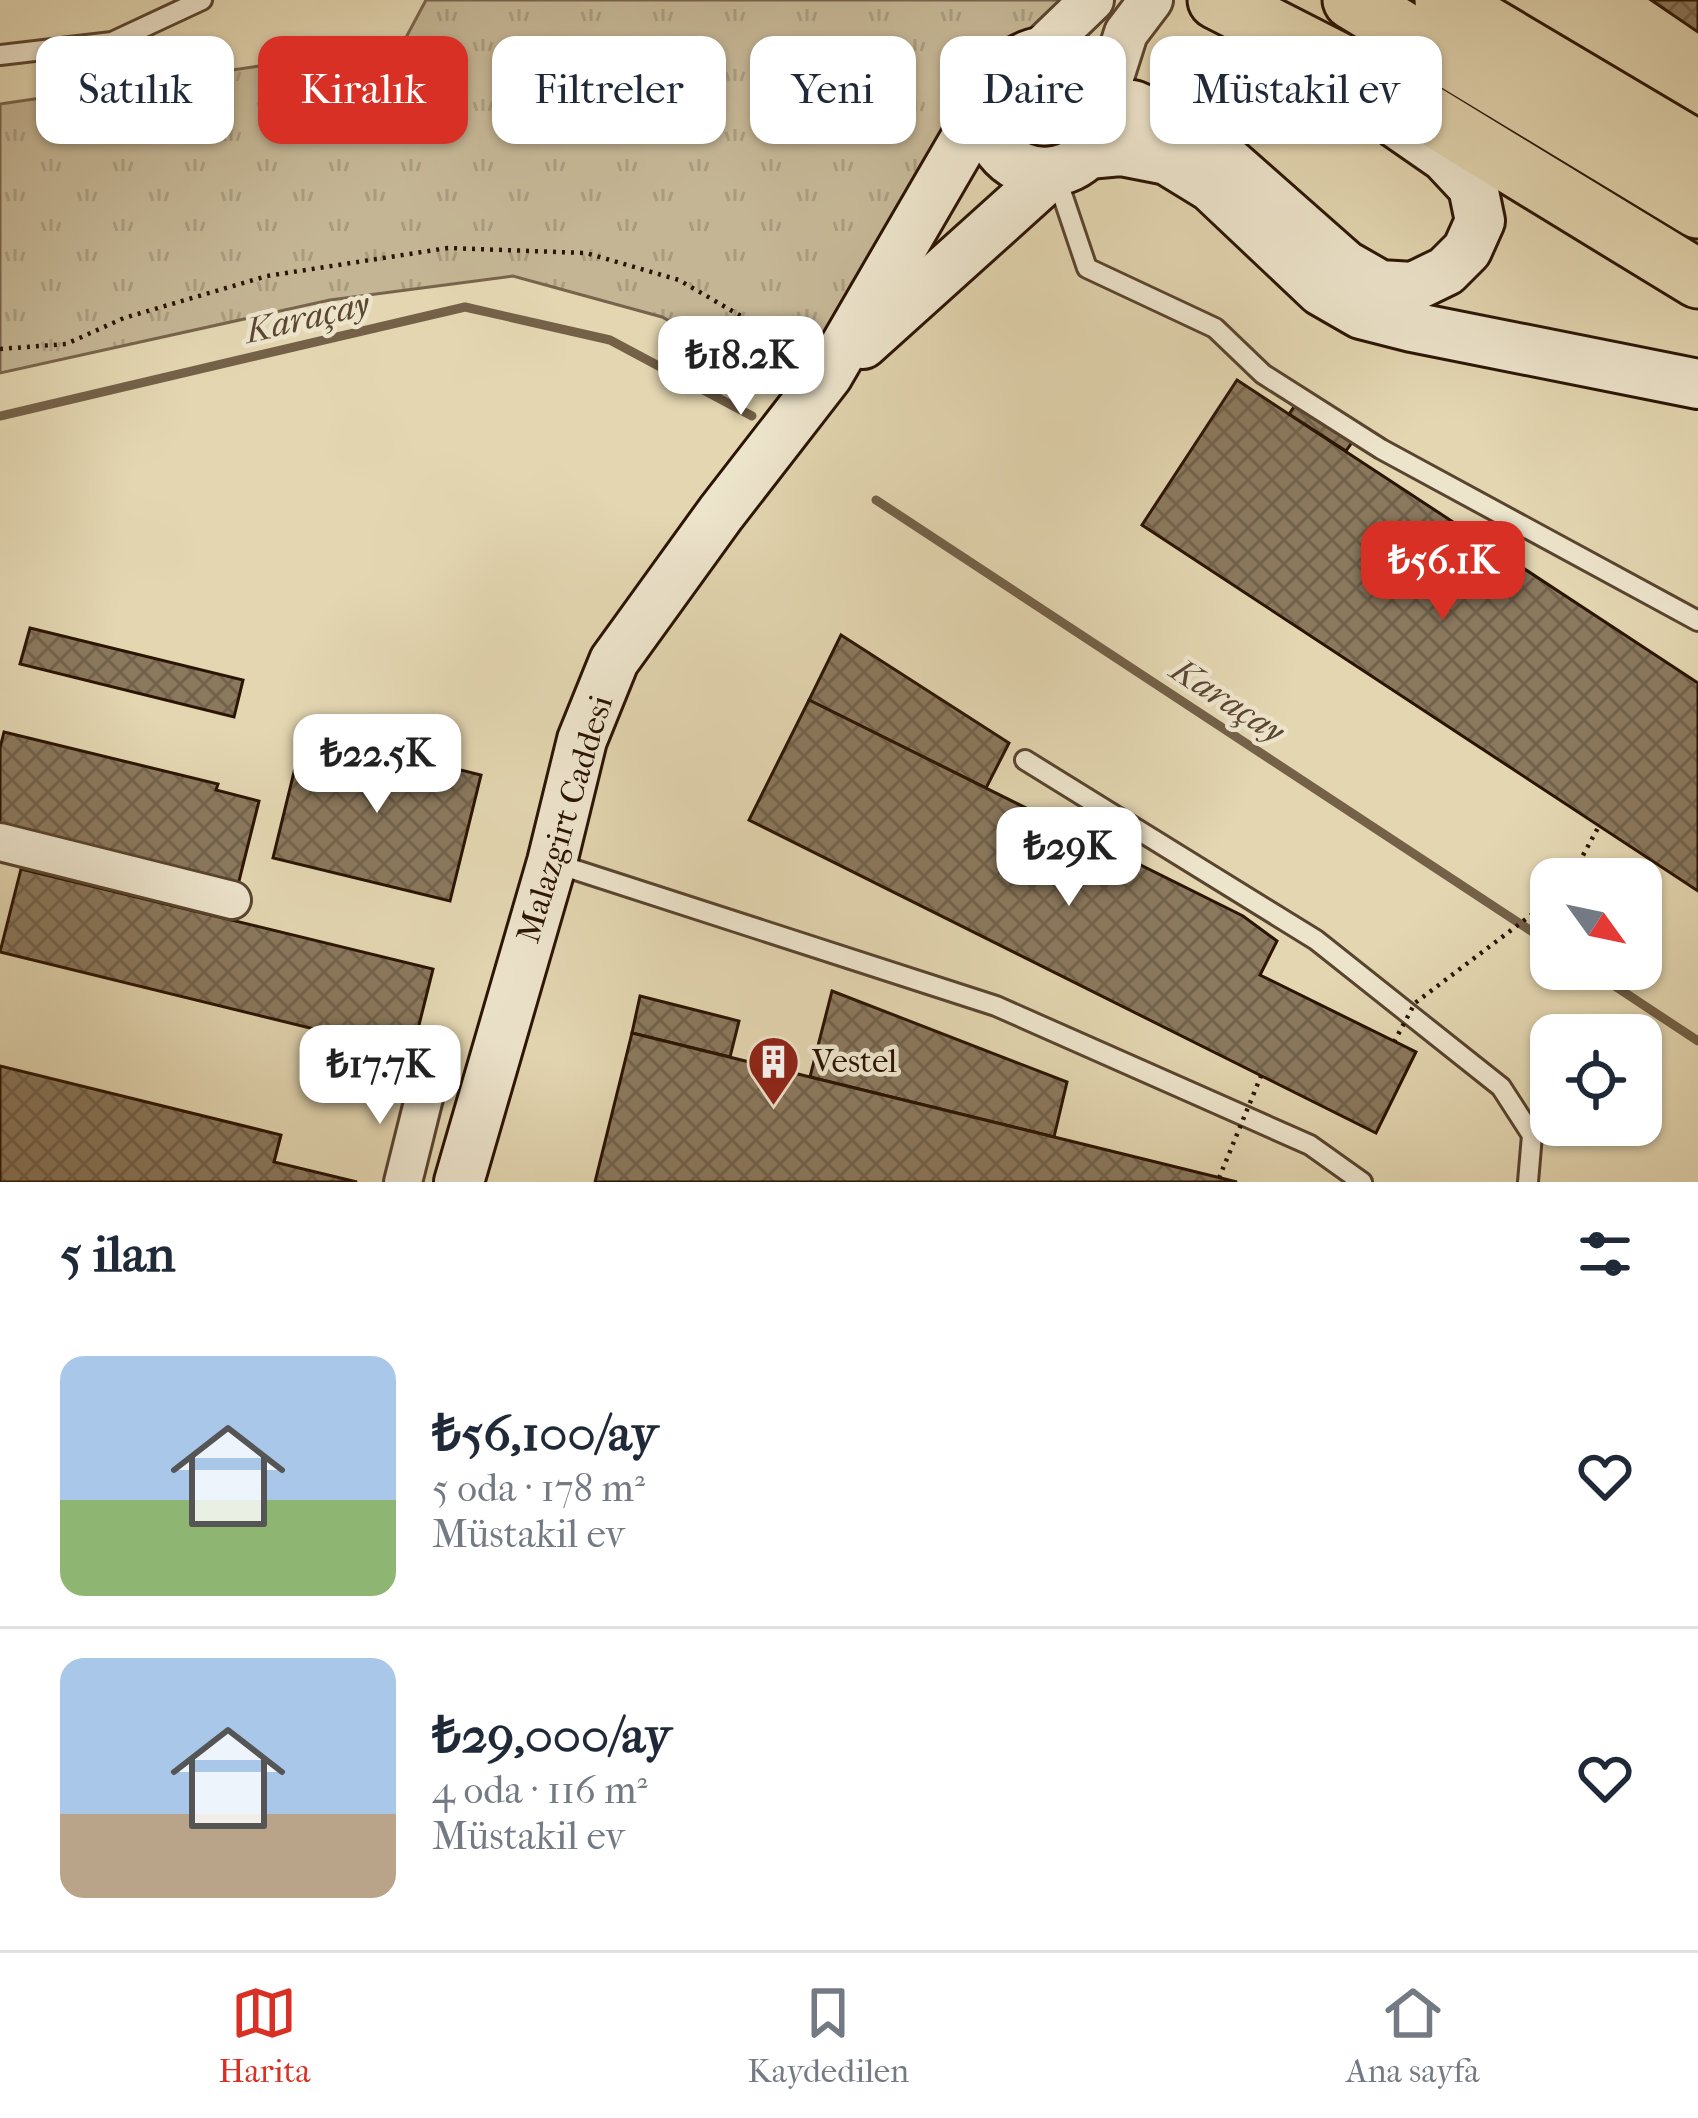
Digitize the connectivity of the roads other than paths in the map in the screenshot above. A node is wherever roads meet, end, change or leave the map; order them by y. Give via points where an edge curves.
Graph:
1 (202, 0) edge
2 (1092, 0) edge
3 (1151, 0) edge
4 (1352, 0) edge
5 (1444, 0) edge
6 (1236, 11) edge
7 (1055, 36) edge
8 (1125, 36) edge
9 (0, 55) edge
10 (1126, 104) edge
11 (962, 144) edge
12 (995, 144) edge
13 (1093, 144) edge
14 (1698, 151) edge
15 (1071, 163) junction
16 (1698, 209) edge
17 (1698, 279) edge
18 (828, 375) junction
19 (1698, 384) edge
20 (1698, 620) edge
21 (1024, 760) dead end
22 (0, 842) edge
23 (552, 862) junction
24 (232, 900) dead end
25 (426, 1090) dead end
26 (403, 1182) edge
27 (459, 1182) edge
28 (1362, 1182) edge
29 (1528, 1182) edge

1 - 9 lane via 112,42
2 - 7 street
3 - 8 street
4 - 16 highway
5 - 14 highway
6 - 10 main road via 1445,157 1473,187 1480,221 1446,271 1413,287 1380,285 1345,265 1217,152
6 - 17 highway via 1366,76
11 - 18 main road
12 - 15 main road via 1036,171
13 - 15 main road
15 - 18 main road
15 - 19 main road via 1121,151 1167,160 1211,187 1321,291 1361,314
15 - 20 lane via 1087,268 1215,328 1263,374 1381,449
18 - 23 main road, Malazgirt Caddesi via 614,661 582,740
21 - 29 lane via 1316,940 1501,1087 1532,1136
22 - 24 street
23 - 27 main road, Malazgirt Caddesi
23 - 28 lane via 996,1006 1310,1145
25 - 26 street

